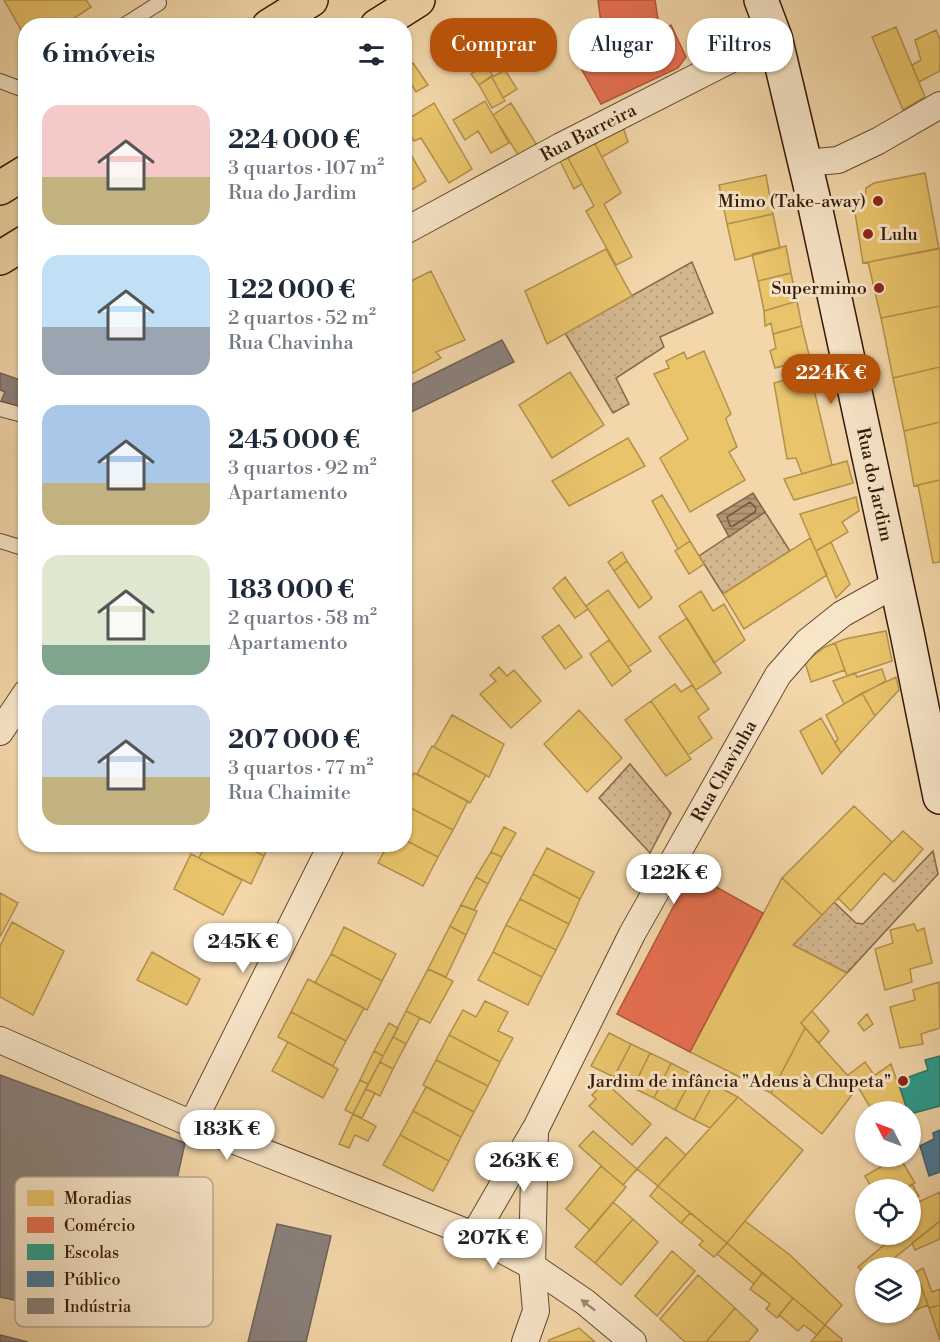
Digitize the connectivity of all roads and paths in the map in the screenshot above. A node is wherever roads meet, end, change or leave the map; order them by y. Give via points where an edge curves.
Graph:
1 (311, 0) edge
2 (418, 0) edge
3 (761, 0) edge
4 (159, 3) dead end
5 (136, 18) edge
6 (282, 18) edge
7 (390, 18) edge
8 (768, 18) edge
9 (708, 72) edge
10 (783, 72) edge
11 (0, 81) edge
12 (18, 88) edge
13 (940, 105) edge
14 (805, 163) junction
15 (18, 177) edge
16 (0, 188) edge
17 (412, 227) edge
18 (18, 247) edge
19 (0, 258) edge
20 (0, 409) edge
21 (18, 414) edge
22 (0, 541) edge
23 (18, 547) edge
24 (896, 584) junction
25 (18, 705) edge
26 (0, 732) edge
27 (940, 797) edge
28 (328, 852) edge
29 (0, 1040) edge
30 (192, 1124) junction
31 (535, 1130) junction
32 (474, 1235) junction
33 (532, 1266) junction
34 (525, 1342) edge
35 (633, 1342) edge

1 - 6 highway
2 - 7 highway
3 - 8 main road, Rua do Jardim
4 - 5 lane
9 - 17 street, Rua Barreira
10 - 14 main road, Rua do Jardim
11 - 12 lane
13 - 14 street via 838,160
14 - 24 main road, Rua do Jardim
15 - 16 highway
18 - 19 highway
20 - 21 lane
22 - 23 lane
24 - 27 main road, Rua do Jardim
24 - 31 street, Rua Chavinha via 842,615 807,642 778,675 632,934
25 - 26 street
28 - 30 street
29 - 30 street
30 - 32 street
31 - 32 street, Rua Chavinha
31 - 33 street, Rua Chavinha
32 - 33 street
33 - 34 street, Rua Chavinha via 536,1311
35 -> 33 street via 585,1302

